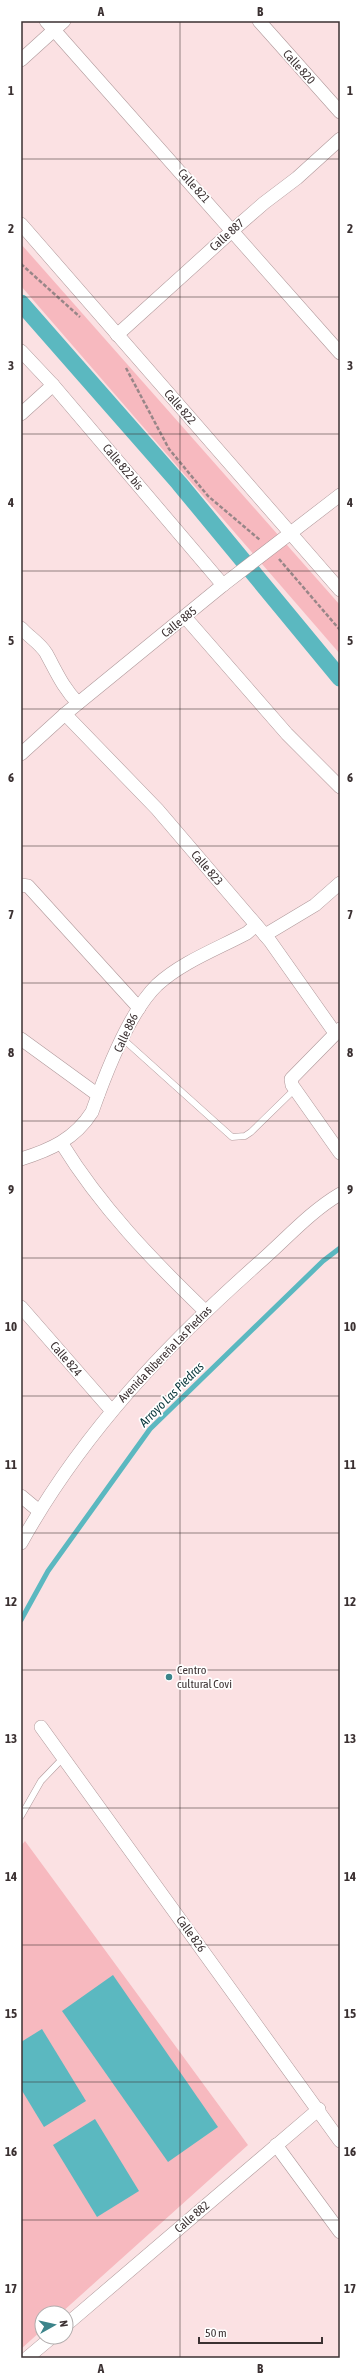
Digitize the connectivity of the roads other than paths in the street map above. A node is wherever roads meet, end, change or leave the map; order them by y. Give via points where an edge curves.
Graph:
1 (259, 21) edge
2 (55, 24) edge
3 (21, 60) edge
4 (340, 112) edge
5 (340, 139) edge
6 (21, 224) edge
7 (233, 230) junction
8 (117, 335) junction
9 (21, 351) edge
10 (340, 353) edge
11 (53, 385) junction
12 (21, 414) edge
13 (340, 495) edge
14 (289, 532) junction
15 (223, 585) junction
16 (340, 590) edge
17 (185, 617) junction
18 (21, 628) edge
19 (78, 703) junction
20 (65, 714) junction
21 (21, 754) edge
22 (340, 787) edge
23 (340, 883) edge
24 (21, 885) edge
25 (256, 925) junction
26 (265, 935) junction
27 (139, 1008) junction
28 (338, 1031) edge
29 (21, 1039) edge
30 (123, 1039) junction
31 (295, 1089) junction
32 (98, 1095) junction
33 (62, 1144) junction
34 (340, 1153) edge
35 (21, 1159) edge
36 (340, 1194) edge
37 (21, 1307) edge
38 (205, 1310) junction
39 (111, 1410) junction
40 (21, 1496) edge
41 (39, 1511) junction
42 (21, 1543) edge
43 (42, 1727) dead end
44 (64, 1757) junction
45 (21, 1816) edge
46 (319, 2110) junction
47 (340, 2141) edge
48 (276, 2145) junction
49 (340, 2232) edge
50 (74, 2318) edge
51 (43, 2345) edge
52 (30, 2357) edge

1 - 4 street, Calle 820
2 - 3 street
2 - 7 street, Calle 821
5 - 7 street, Calle 887 via 298,178
6 - 8 street, Calle 822
7 - 8 street, Calle 887
7 - 10 street, Calle 821
8 - 14 street, Calle 822
9 - 11 street, Calle 822 bis
11 - 12 street
11 - 15 street, Calle 822 bis
13 - 14 street, Calle 885
14 - 15 street, Calle 885
14 - 16 street, Calle 822
15 - 17 street, Calle 885
17 - 19 street, Calle 885
17 - 22 street via 287,734
18 - 19 street via 46,652 68,693
19 - 20 street, Calle 885
20 - 21 street, Calle 885
20 - 25 street, Calle 823 via 157,809
23 - 26 street via 315,905
24 - 27 street via 28,886
25 - 26 street, Calle 823
25 - 27 street, Calle 886 via 247,933 166,979 148,995
26 - 28 street, Calle 823
27 - 30 street, Calle 886
28 - 31 street via 294,1074 291,1079
29 - 32 street
30 - 31 lane via 232,1137 244,1136 251,1132
30 - 32 street, Calle 886
31 - 34 street
32 - 33 street, Calle 886 via 87,1120
33 - 35 street, Calle 886
33 - 38 street via 98,1198 160,1268
36 - 38 street, Avenida Ribereña Las Piedras
37 - 39 street, Calle 824
38 - 39 street, Avenida Ribereña Las Piedras
39 - 41 street, Avenida Ribereña Las Piedras via 75,1457
40 - 41 street
41 - 42 street, Avenida Ribereña Las Piedras
43 - 44 street, Calle 826
44 - 45 lane via 41,1781
44 - 46 street, Calle 826
46 - 47 street, Calle 826
46 - 48 street, Calle 882
48 - 49 street
48 - 50 street, Calle 882
51 - 52 street

